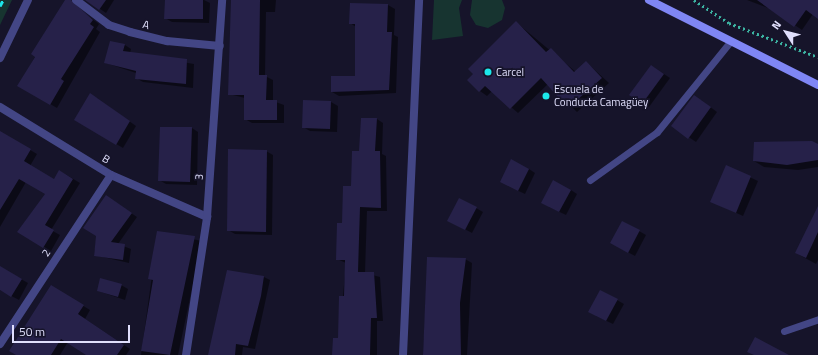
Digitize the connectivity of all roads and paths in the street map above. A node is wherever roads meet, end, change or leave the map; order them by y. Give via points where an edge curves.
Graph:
1 (28, 0) edge
2 (76, 0) edge
3 (222, 0) edge
4 (419, 0) edge
5 (651, 0) edge
6 (694, 0) edge
7 (730, 42) junction
8 (220, 46) junction
9 (818, 57) edge
10 (0, 58) edge
11 (818, 85) edge
12 (0, 107) edge
13 (111, 175) junction
14 (590, 180) dead end
15 (207, 217) junction
16 (818, 318) edge
17 (784, 331) dead end
18 (0, 344) edge
19 (186, 355) edge
20 (403, 355) edge

1 - 10 street
2 - 8 street, A via 109,25 130,32
3 - 8 street, 3
4 - 20 street
5 - 7 main road
6 - 9 path via 729,22
7 - 11 main road
7 - 14 lane via 657,132
8 - 15 street, 3
12 - 13 street, B
13 - 15 street, B
13 - 18 street, 2
15 - 19 street, 3
16 - 17 lane

